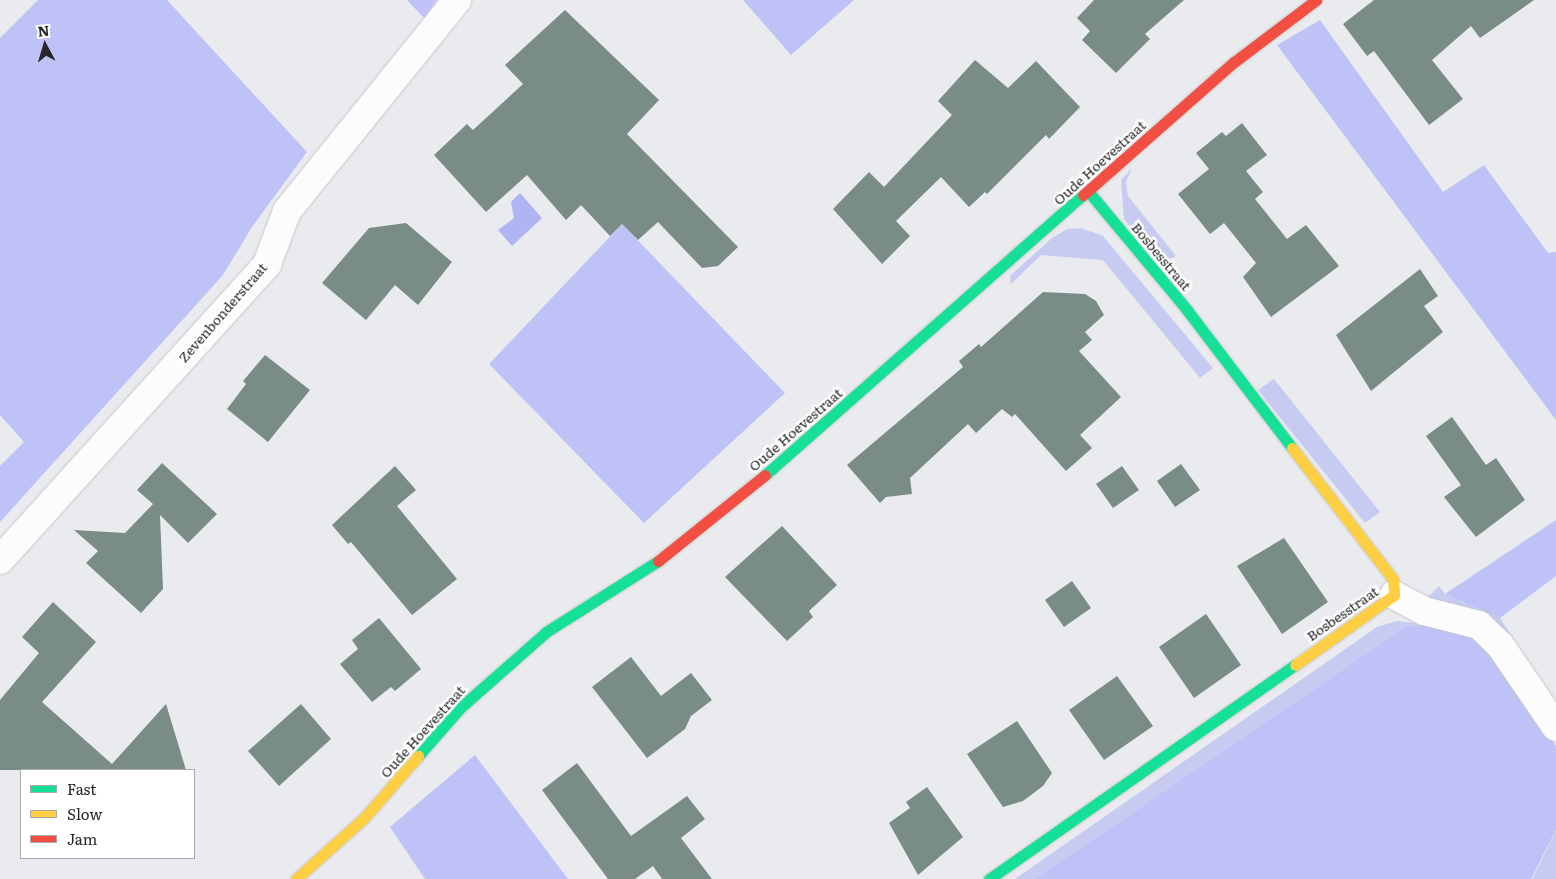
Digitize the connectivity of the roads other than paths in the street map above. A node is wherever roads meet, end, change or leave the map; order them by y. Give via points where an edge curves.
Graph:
1 (457, 0) edge
2 (1316, 0) edge
3 (1088, 191) junction
4 (0, 560) edge
5 (1394, 595) junction
6 (1554, 724) edge
7 (296, 879) edge
8 (989, 879) edge

1 - 4 street, Zevenbonderstraat via 288,211 267,264
2 - 3 street, Oude Hoevestraat via 1234,62
3 - 5 street, Bosbesstraat via 1187,310 1393,579
3 - 7 street, Oude Hoevestraat via 716,518 644,571 546,632 461,707 365,817
5 - 6 street via 1424,610 1479,625 1500,645
5 - 8 street, Bosbesstraat

